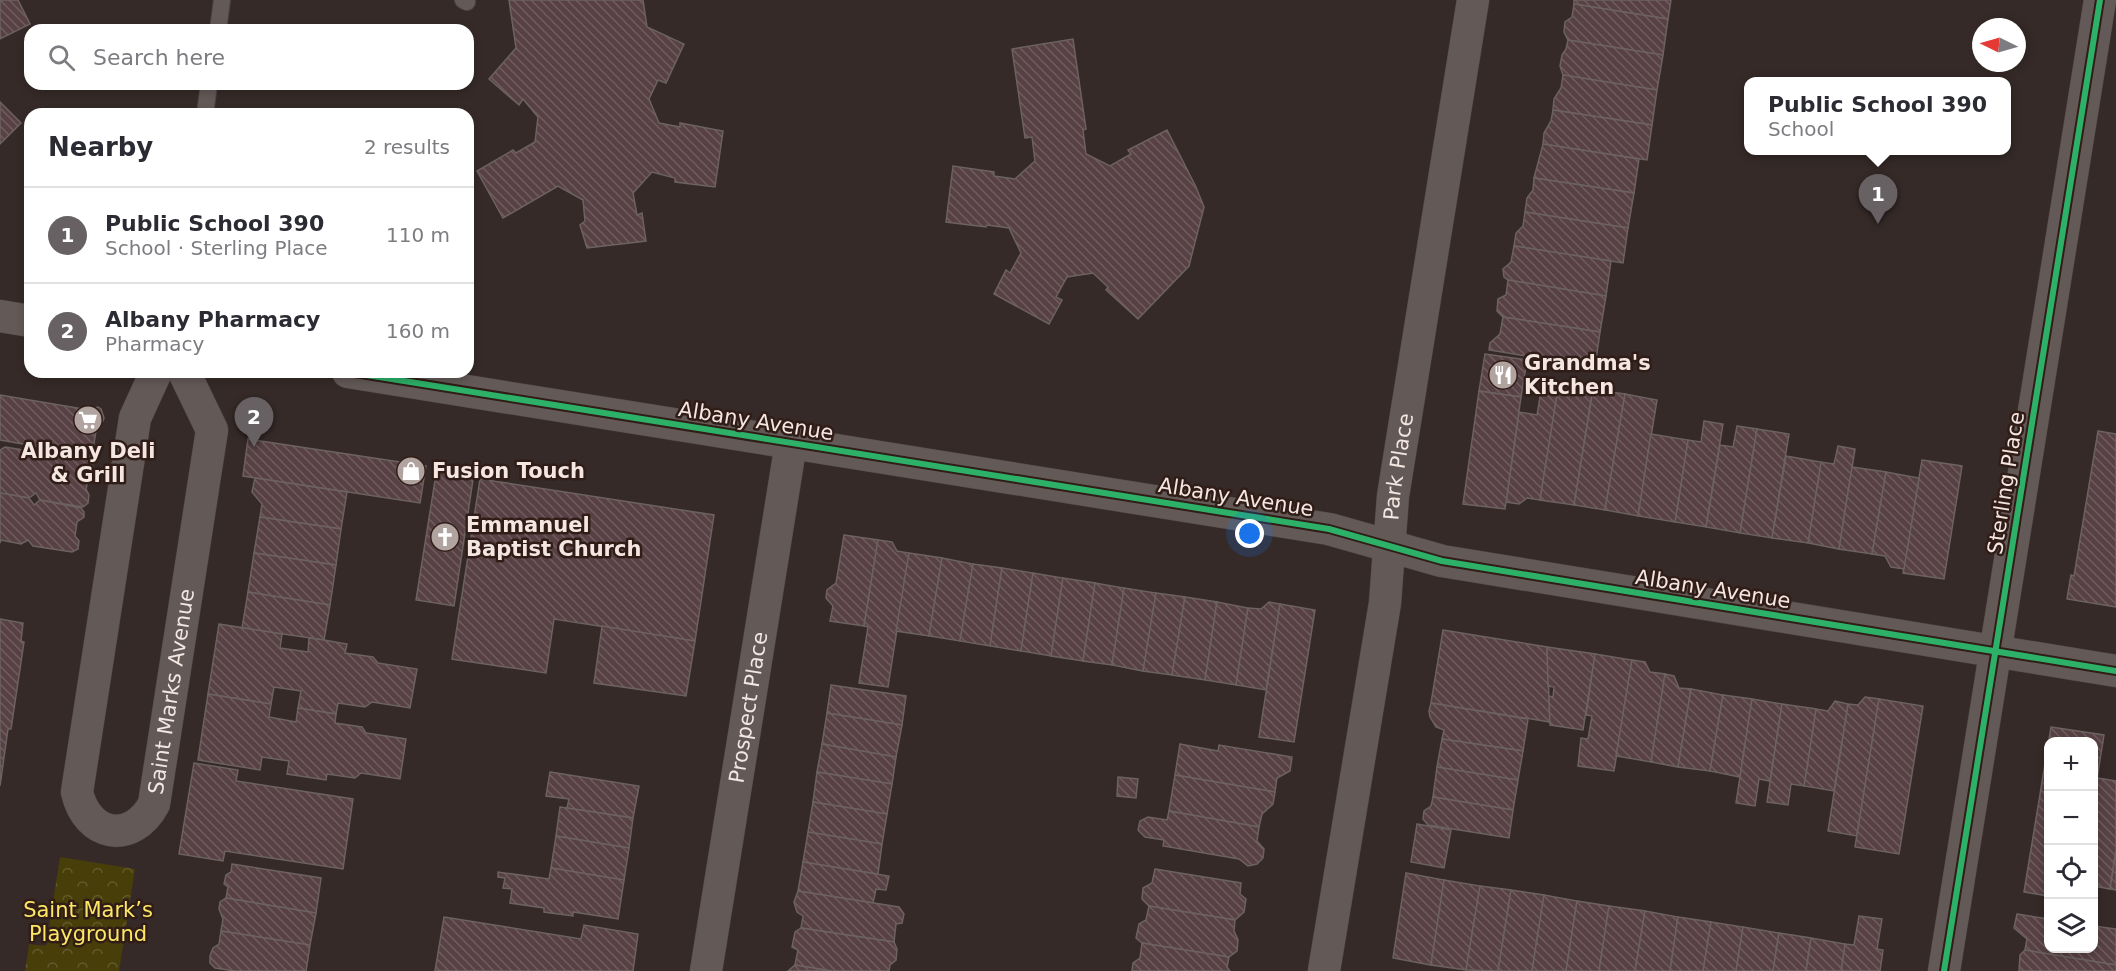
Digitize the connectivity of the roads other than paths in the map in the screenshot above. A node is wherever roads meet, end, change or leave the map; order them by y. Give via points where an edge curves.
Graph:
1 (222, 0) edge
2 (1473, 0) edge
3 (2100, 0) edge
4 (219, 24) edge
5 (208, 90) edge
6 (206, 108) edge
7 (0, 316) edge
8 (24, 320) edge
9 (153, 378) edge
10 (187, 378) edge
11 (385, 378) edge
12 (790, 443) junction
13 (1390, 546) junction
14 (1995, 652) junction
15 (2116, 671) edge
16 (706, 971) edge
17 (1324, 971) edge
18 (1944, 971) edge

1 - 4 lane
2 - 13 street, Park Place via 1395,484
3 - 14 street, Sterling Place
5 - 6 lane
7 - 8 street
9 - 10 street, Saint Marks Avenue via 135,418 77,792 87,818 111,831 137,825 154,804 212,430
11 - 12 street, Albany Avenue
12 - 13 street, Albany Avenue via 1329,529
12 - 16 street, Prospect Place
13 - 14 street, Albany Avenue via 1442,561
13 - 17 street, Park Place via 1385,603
14 - 15 street, Albany Avenue
14 - 18 street, Sterling Place

